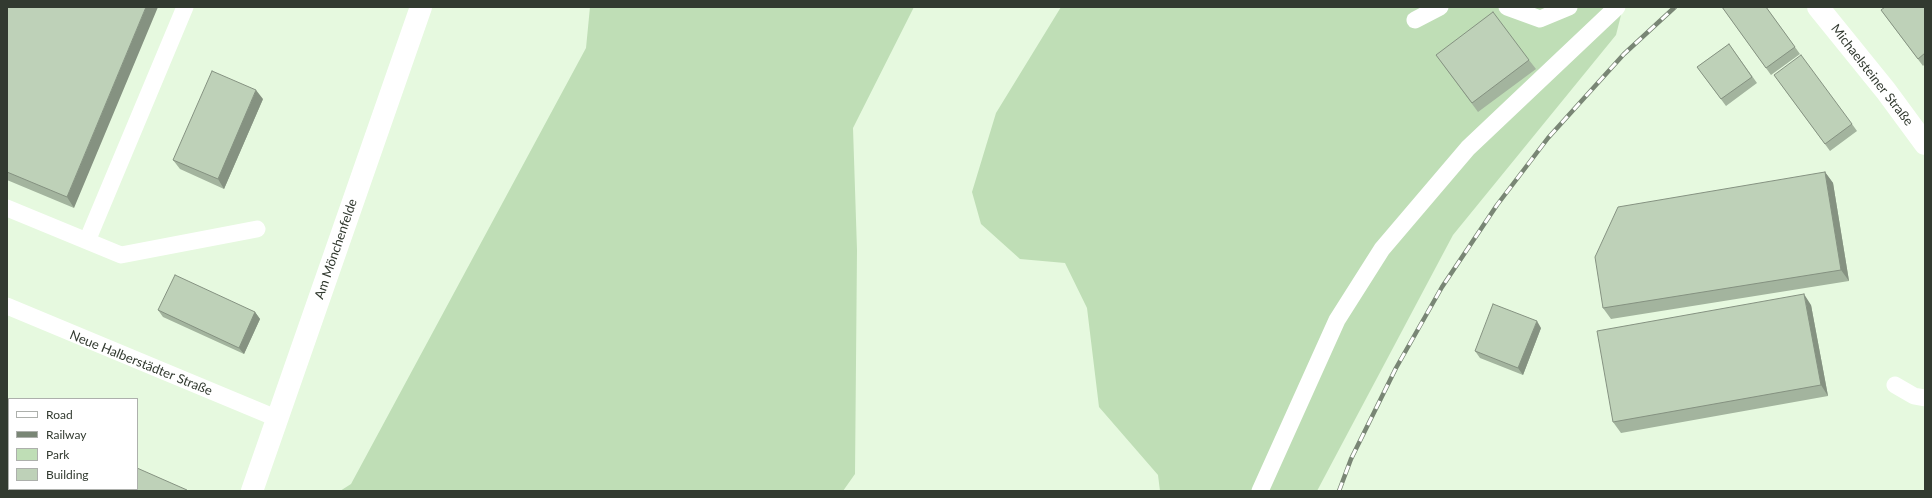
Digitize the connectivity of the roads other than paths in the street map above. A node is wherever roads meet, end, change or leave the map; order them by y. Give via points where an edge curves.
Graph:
1 (185, 7) edge
2 (420, 7) edge
3 (1440, 7) edge
4 (1507, 7) edge
5 (1570, 7) edge
6 (1617, 7) edge
7 (1818, 7) edge
8 (1415, 20) dead end
9 (1925, 144) edge
10 (7, 208) edge
11 (257, 229) dead end
12 (87, 241) junction
13 (7, 306) edge
14 (1895, 385) dead end
15 (1925, 398) edge
16 (276, 418) junction
17 (252, 491) edge
18 (1260, 491) edge

1 - 12 lane
2 - 16 street, Am Mönchenfelde
3 - 8 lane
4 - 5 lane via 1540,19
6 - 18 lane via 1468,148 1382,249 1337,320
7 - 9 street, Michaelsteiner Straße
10 - 12 lane
11 - 12 lane via 121,254
13 - 16 lane, Neue Halberstädter Straße
14 - 15 lane via 1914,396
16 - 17 street, Am Mönchenfelde

